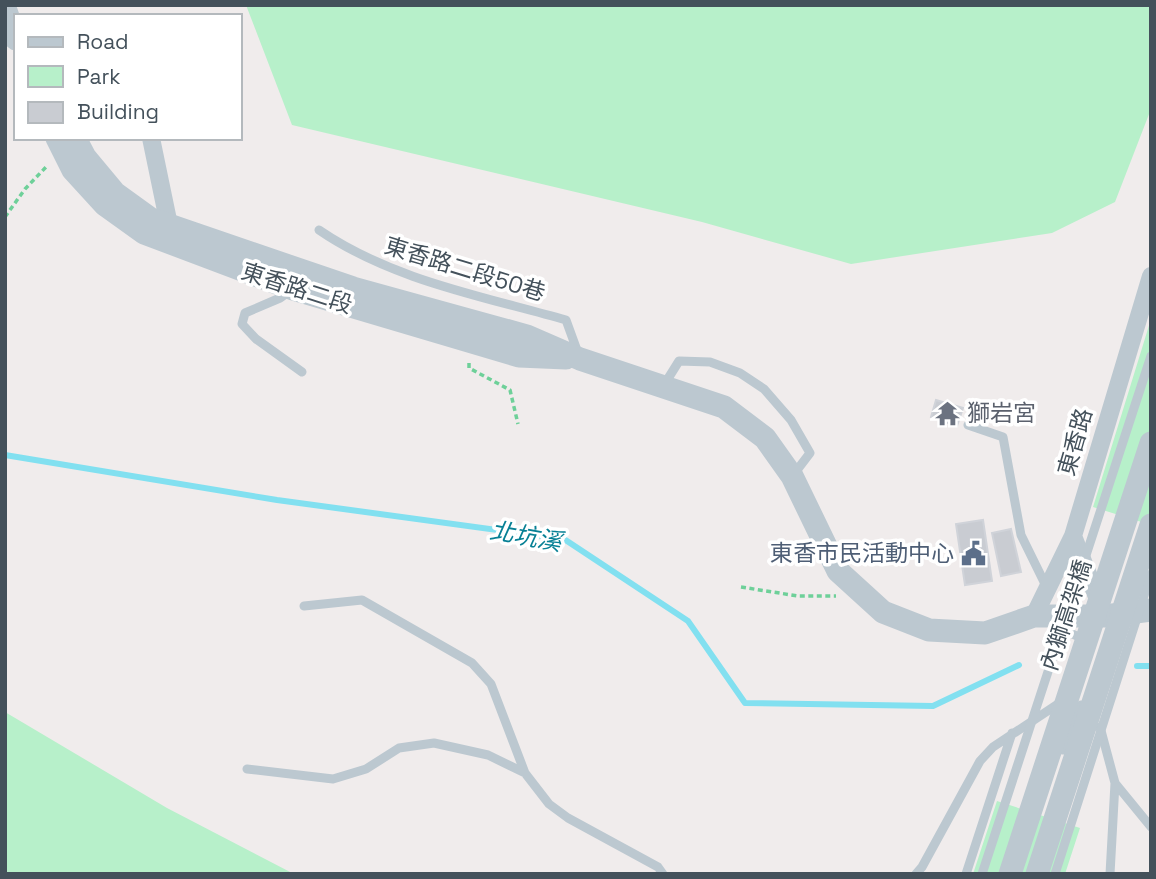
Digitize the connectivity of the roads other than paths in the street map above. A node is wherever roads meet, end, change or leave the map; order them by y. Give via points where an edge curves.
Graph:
1 (5, 8) edge
2 (14, 33) edge
3 (150, 140) edge
4 (64, 141) edge
5 (169, 225) junction
6 (319, 230) dead end
7 (1151, 276) edge
8 (293, 289) junction
9 (1151, 356) edge
10 (580, 359) junction
11 (302, 372) dead end
12 (663, 385) junction
13 (968, 425) dead end
14 (1151, 443) edge
15 (792, 476) junction
16 (1151, 525) edge
17 (1073, 536) junction
18 (1151, 574) edge
19 (1048, 589) junction
20 (304, 606) dead end
21 (1151, 610) edge
22 (1034, 616) junction
23 (1105, 616) junction
24 (1079, 637) junction
25 (1087, 672) dead end
26 (1078, 691) dead end
27 (1012, 733) junction
28 (1063, 750) dead end
29 (247, 769) dead end
30 (525, 773) junction
31 (1115, 783) junction
32 (1151, 827) edge
33 (663, 874) edge
34 (916, 874) edge
35 (966, 874) edge
36 (982, 874) edge
37 (1010, 874) edge
38 (1037, 874) edge
39 (1055, 874) edge
40 (1110, 874) edge

1 - 2 street
3 - 5 street
4 - 5 street, 東香路二段 via 85,157 115,193 151,219
4 - 8 street, 東香路二段 via 73,170 105,205 144,233
5 - 10 street, 東香路二段 via 353,288 527,336
6 - 10 lane, 東香路二段50巷 via 348,250 392,270 566,320
7 - 17 street, 東香路
8 - 10 street, 東香路二段 via 519,356
8 - 11 lane via 281,299 245,313 242,324
9 - 36 lane, 內獅高架橋, bridge
10 - 12 street, 東香路二段
12 - 15 street, 東香路二段 via 724,407 765,438
12 - 15 lane via 679,361 710,362 740,373 764,389 791,420 810,453
13 - 19 lane via 1003,437 1021,535
14 - 37 street, 內獅高架橋, bridge
15 - 22 street, 東香路二段 via 838,571 883,612 929,630 985,633
16 - 38 street, bridge
17 - 19 street, 東香路
17 - 23 street
18 - 39 lane, bridge
19 - 22 street, 東香路
20 - 30 lane via 362,600 472,663 491,684
21 - 23 street, 東香路二段
22 - 23 street, 東香路二段
22 - 24 lane
23 - 24 lane
24 - 25 lane
26 - 27 lane
27 - 34 lane via 980,761
27 - 35 lane
28 - 31 lane via 1089,684
29 - 30 lane via 333,779 366,769 399,748 434,743 488,755
30 - 33 lane via 549,804 568,818
31 - 32 lane
31 - 40 lane

